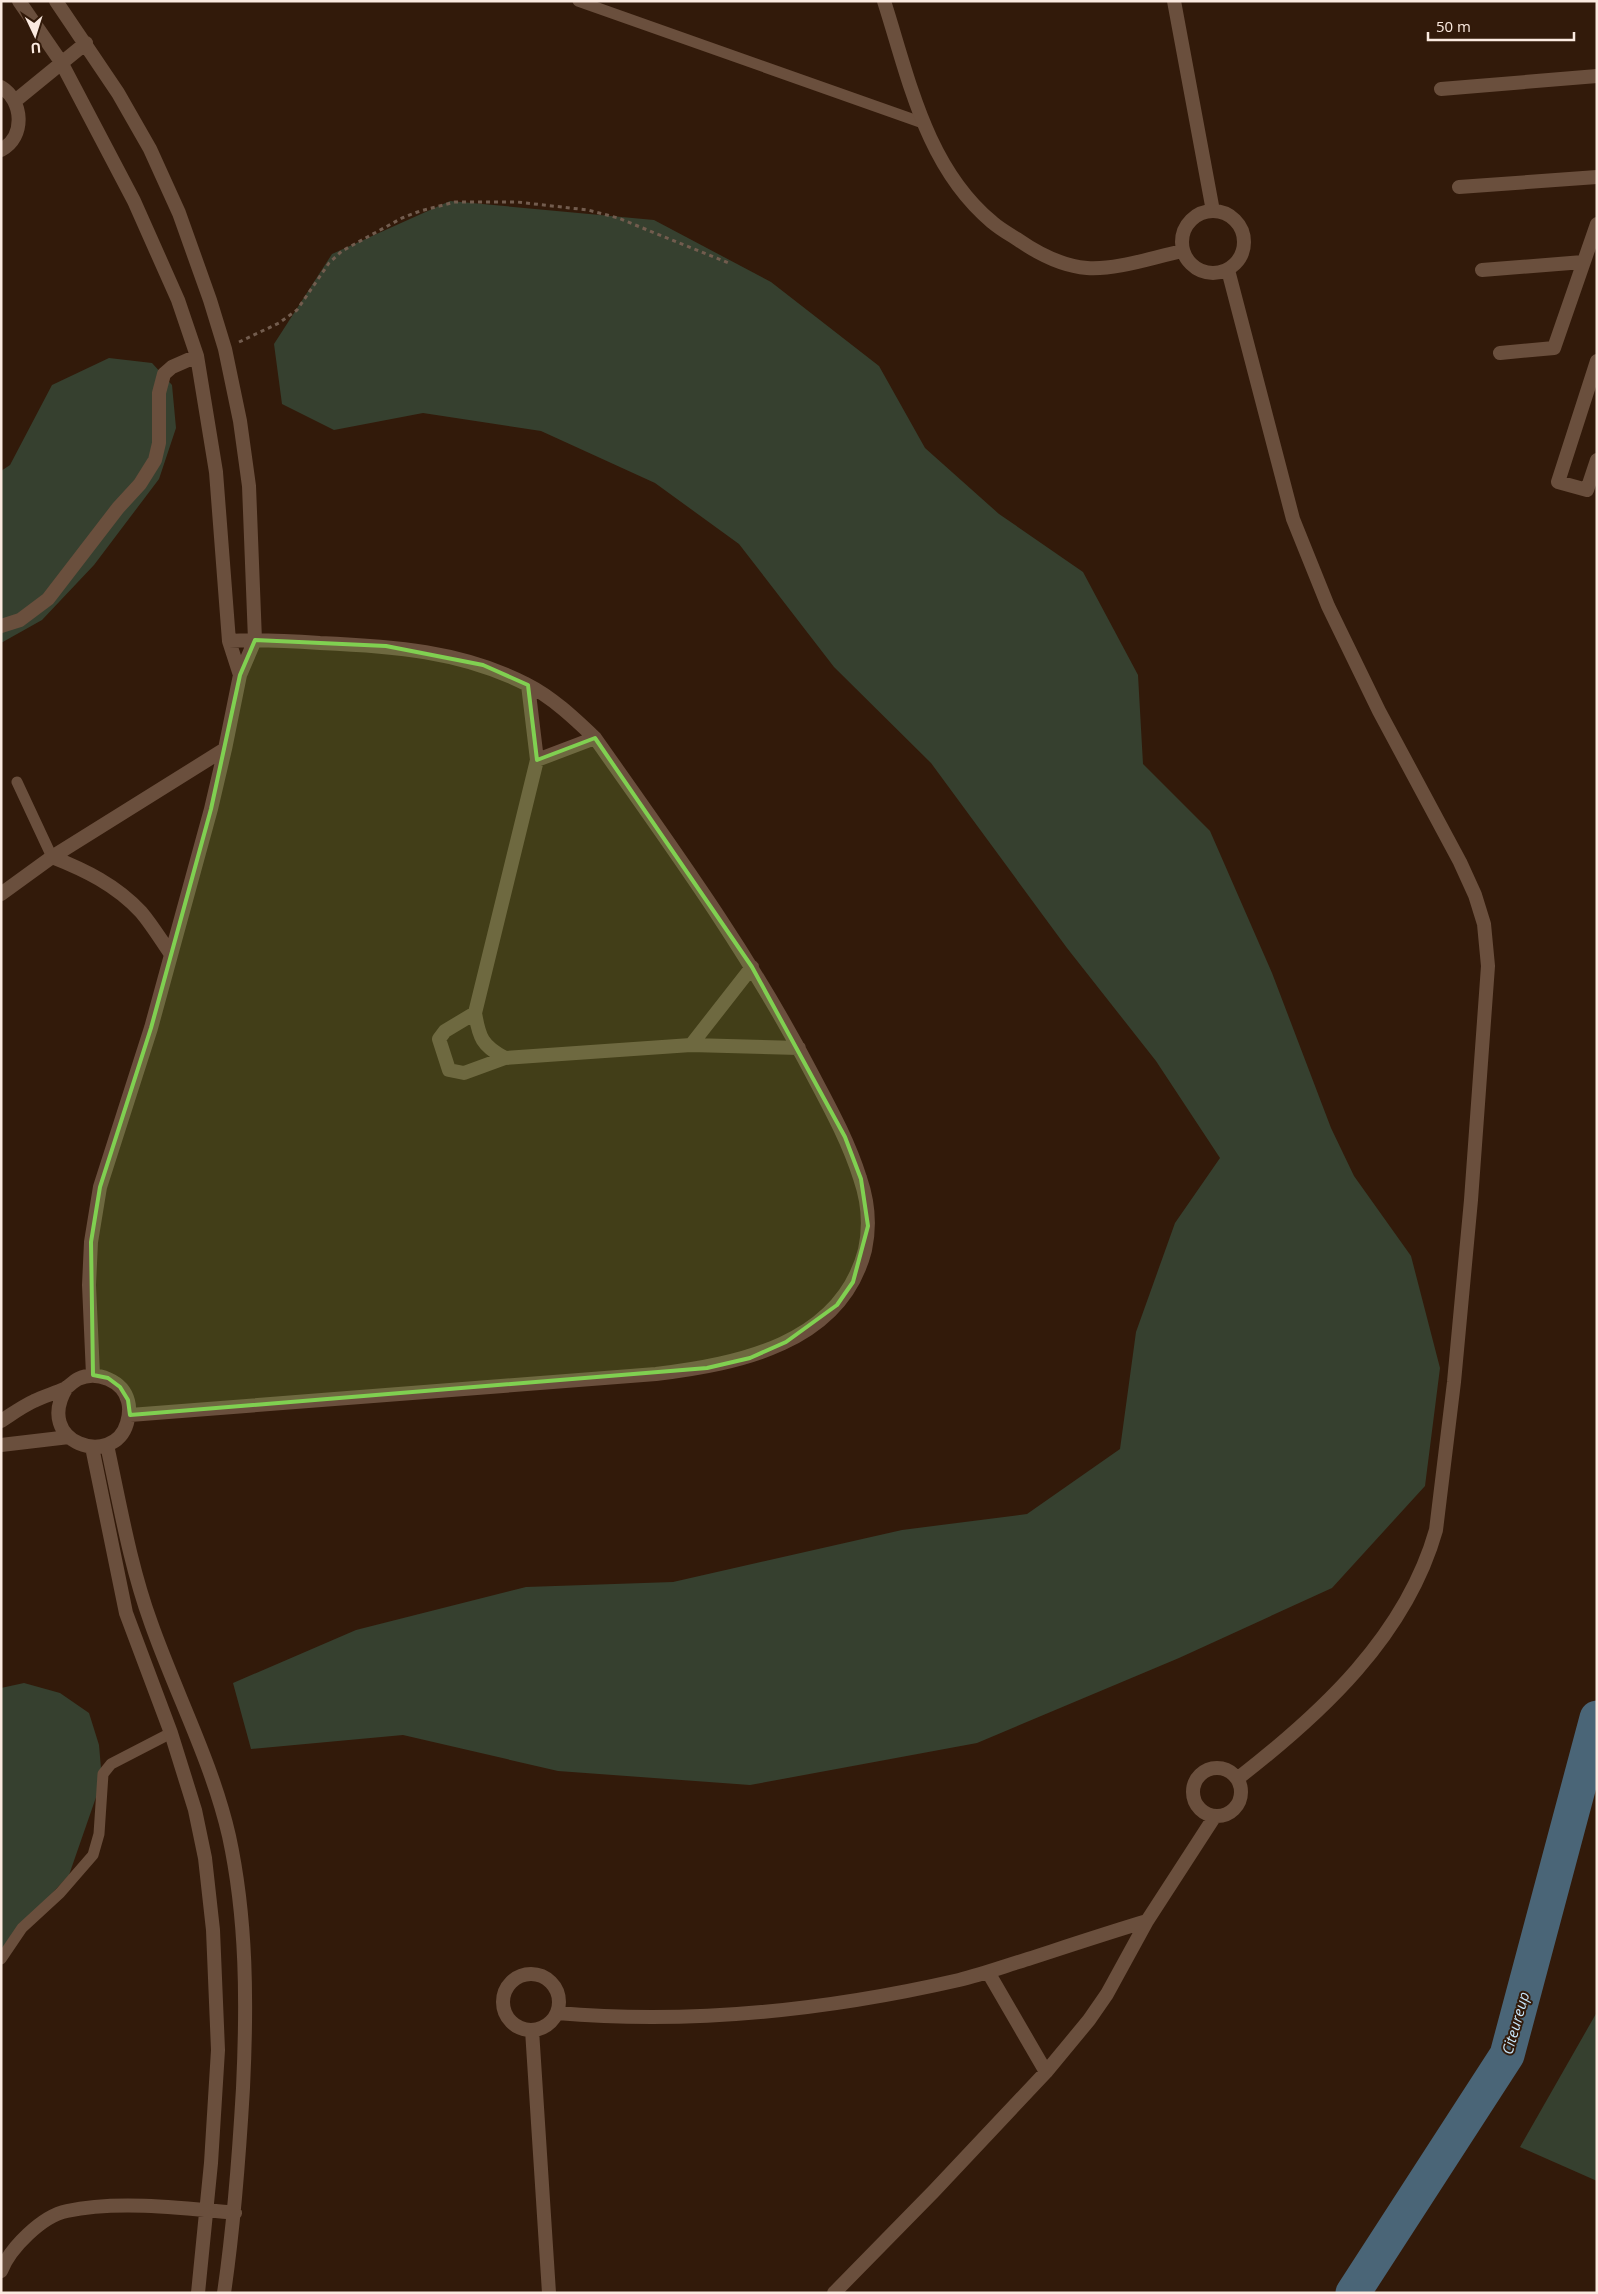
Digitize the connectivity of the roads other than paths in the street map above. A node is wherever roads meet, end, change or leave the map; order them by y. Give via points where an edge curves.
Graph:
1 (18, 1) edge
2 (56, 1) edge
3 (578, 1) edge
4 (884, 1) edge
5 (1174, 1) edge
6 (86, 43) junction
7 (61, 62) junction
8 (1597, 76) edge
9 (1, 86) edge
10 (1441, 89) dead end
11 (15, 101) junction
12 (923, 122) junction
13 (1, 150) edge
14 (1597, 178) edge
15 (1459, 187) dead end
16 (1213, 212) junction
17 (1597, 224) edge
18 (1183, 251) junction
19 (1583, 262) junction
20 (1228, 270) junction
21 (1482, 270) dead end
22 (1500, 353) dead end
23 (197, 356) junction
24 (1597, 361) edge
25 (1597, 460) edge
26 (1, 626) edge
27 (255, 640) junction
28 (229, 641) junction
29 (240, 675) junction
30 (528, 685) junction
31 (595, 738) junction
32 (225, 749) junction
33 (537, 760) junction
34 (17, 782) dead end
35 (52, 857) junction
36 (1, 894) edge
37 (170, 953) junction
38 (752, 967) junction
39 (475, 1013) junction
40 (691, 1045) junction
41 (799, 1048) junction
42 (505, 1058) junction
43 (94, 1375) junction
44 (67, 1387) junction
45 (130, 1415) junction
46 (1, 1421) edge
47 (69, 1438) junction
48 (1, 1445) edge
49 (107, 1445) junction
50 (92, 1447) junction
51 (171, 1733) junction
52 (1237, 1779) junction
53 (1215, 1816) junction
54 (1147, 1921) junction
55 (1, 1959) edge
56 (988, 1972) junction
57 (557, 2013) junction
58 (532, 2030) junction
59 (1046, 2072) junction
60 (207, 2210) junction
61 (235, 2213) junction
62 (1, 2271) edge
63 (198, 2293) edge
64 (224, 2293) edge
65 (549, 2293) edge
66 (834, 2293) edge

1 - 7 street
2 - 6 street
3 - 12 lane
4 - 12 street
5 - 16 street
6 - 7 street
6 - 27 street via 118,92 171,194 195,253 225,349 249,486
7 - 11 street
7 - 23 street via 134,201 178,300
8 - 10 street
9 - 11 street
11 - 13 street via 19,117 16,134
12 - 18 street via 948,172 965,194 992,222 1033,250 1086,268
14 - 15 street
16 - 18 street via 1192,219 1184,234
16 - 20 street via 1225,214 1242,229 1243,252
17 - 19 street
18 - 20 street via 1188,261 1201,270 1217,273
19 - 21 street
19 - 22 street via 1554,348
20 - 52 street via 1293,519 1328,606 1370,694 1476,895 1484,924 1488,966 1471,1200 1436,1530 1406,1600 1345,1685 1310,1719
23 - 26 street via 164,374 159,393 159,444 155,460 140,484 48,599 20,620
23 - 28 street via 216,472
24 - 25 street via 1558,482 1587,490
27 - 28 street
27 - 29 street
27 - 30 street via 394,647 483,665
28 - 29 street
29 - 32 street
30 - 31 street
30 - 33 street
31 - 33 street
31 - 38 street
32 - 35 street
32 - 37 street
33 - 39 street
34 - 35 lane
35 - 36 street
35 - 37 street via 81,869 123,896 141,913
37 - 43 street via 151,1028 100,1188 91,1242 89,1286
38 - 40 street
38 - 41 street
39 - 42 street via 485,1045
39 - 42 street via 445,1031 439,1039 449,1070 464,1072
40 - 41 street
40 - 42 street
41 - 45 street via 845,1137 861,1180 868,1226 865,1250 853,1282 837,1305 786,1342 750,1358 707,1368 656,1374
43 - 44 street via 79,1378
43 - 45 street via 108,1378 120,1387 128,1400
44 - 46 street via 32,1402
44 - 47 street via 57,1413
45 - 49 street via 126,1428
47 - 48 street
47 - 50 street
49 - 50 street
49 - 61 street via 133,1564 151,1624 209,1770 228,1835 240,1898 246,2000
50 - 51 street via 126,1613
51 - 55 lane via 111,1764 103,1774 99,1834 93,1856 22,1928
51 - 60 street via 195,1810 205,1858 213,1930 218,2050
52 - 53 street via 1241,1789 1240,1800 1225,1815
52 - 53 street via 1223,1769 1214,1769 1206,1771 1194,1784 1194,1801 1199,1809
53 - 54 street
54 - 56 street
54 - 59 street via 1103,2000
56 - 57 street via 811,2008 741,2015
56 - 59 street
57 - 58 street via 547,2025
57 - 58 street via 558,1992 545,1977 524,1974 515,1979 504,1995 506,2015 512,2023
58 - 65 street
59 - 66 street
60 - 61 street
60 - 62 street via 142,2206 65,2211 17,2244
60 - 63 street
61 - 64 street

